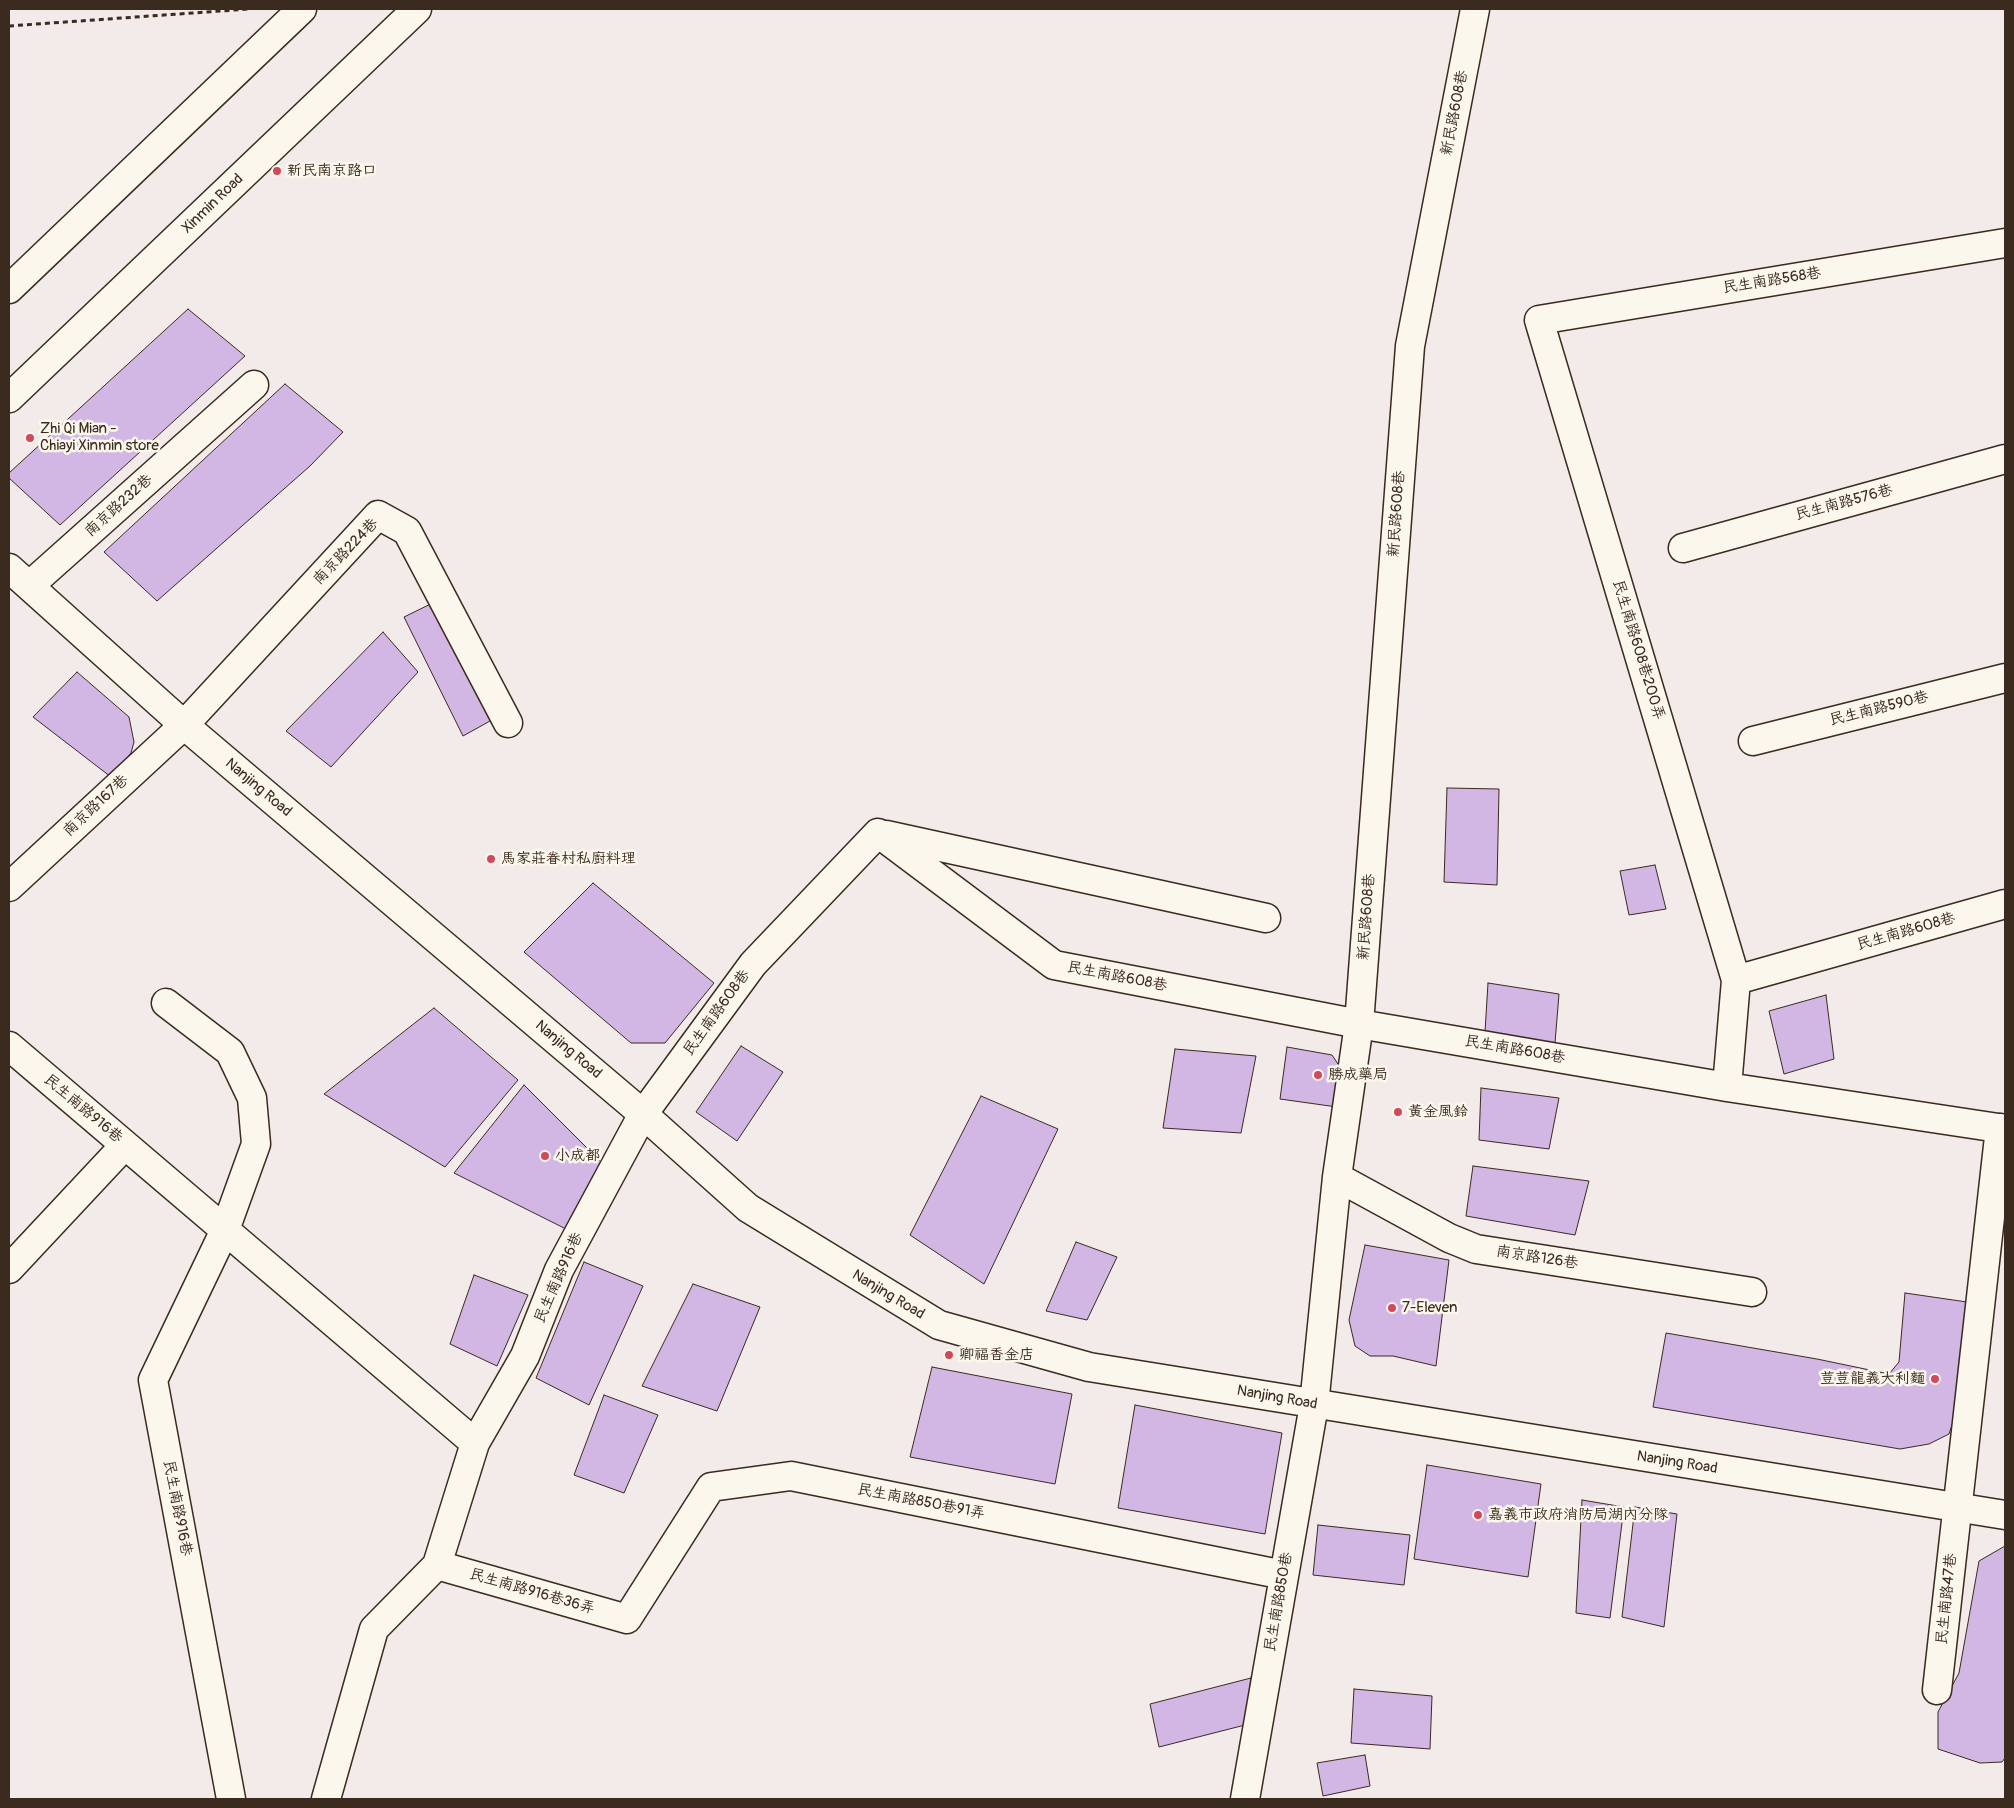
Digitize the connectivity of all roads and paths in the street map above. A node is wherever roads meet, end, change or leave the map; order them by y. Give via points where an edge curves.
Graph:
1 (249, 9) edge
2 (302, 9) edge
3 (417, 9) edge
4 (1475, 9) edge
5 (9, 26) edge
6 (2005, 243) edge
7 (9, 289) edge
8 (1539, 320) joint
9 (254, 385) dead end
10 (9, 398) edge
11 (2005, 459) edge
12 (1683, 548) dead end
13 (9, 568) edge
14 (29, 586) junction
15 (2005, 678) edge
16 (508, 723) dead end
17 (184, 725) junction
18 (1753, 741) dead end
19 (878, 833) junction
20 (9, 887) edge
21 (2005, 904) edge
22 (1266, 918) dead end
23 (1736, 980) junction
24 (166, 1004) dead end
25 (1359, 1024) junction
26 (9, 1046) edge
27 (1727, 1087) junction
28 (643, 1114) junction
29 (2003, 1129) edge
30 (125, 1145) junction
31 (1337, 1177) junction
32 (225, 1230) junction
33 (9, 1269) edge
34 (1752, 1292) dead end
35 (1314, 1405) junction
36 (475, 1443) junction
37 (1957, 1508) junction
38 (2005, 1516) edge
39 (437, 1565) junction
40 (1284, 1575) junction
41 (628, 1619) joint
42 (1937, 1690) dead end
43 (231, 1799) edge
44 (326, 1799) edge
45 (1245, 1799) edge

1 - 5 path
2 - 7 street
3 - 10 street, Xinmin Road
4 - 25 street, 新民路608巷 via 1410,346
6 - 8 street, 民生南路568巷
8 - 23 street, 民生南路608巷200弄
9 - 14 street, 南京路232巷
11 - 12 street, 民生南路576巷
13 - 14 street, Nanjing Road
14 - 17 street, Nanjing Road
15 - 18 street, 民生南路590巷
16 - 17 street, 南京路224巷 via 407,531 378,515
17 - 20 street, 南京路167巷
17 - 28 street, Nanjing Road
19 - 22 street
19 - 25 street, 民生南路608巷 via 1054,965
19 - 28 street, 民生南路608巷 via 753,964
21 - 23 street, 民生南路608巷
23 - 27 street
24 - 32 street, 民生南路916巷 via 230,1052 252,1098 256,1144
25 - 27 street, 民生南路608巷
25 - 31 street
26 - 30 street, 民生南路916巷
27 - 29 street, 民生南路608巷
28 - 35 street, Nanjing Road via 748,1208 939,1325 1089,1367
28 - 36 street, 民生南路916巷 via 559,1270 525,1356
29 - 37 street, 民生南路47巷
30 - 32 street, 民生南路916巷
30 - 33 street
31 - 34 street, 南京路126巷 via 1449,1238 1476,1249
31 - 35 street
32 - 36 street, 民生南路916巷
32 - 43 street, 民生南路916巷 via 153,1380
35 - 37 street, Nanjing Road
35 - 40 street, 民生南路850巷
36 - 39 street, 民生南路916巷
37 - 38 street, Nanjing Road
37 - 42 street, 民生南路47巷
39 - 41 street, 民生南路916巷36弄
39 - 44 street, 民生南路916巷 via 374,1629
40 - 41 street, 民生南路850巷91弄 via 791,1476 711,1487
40 - 45 street, 民生南路850巷

